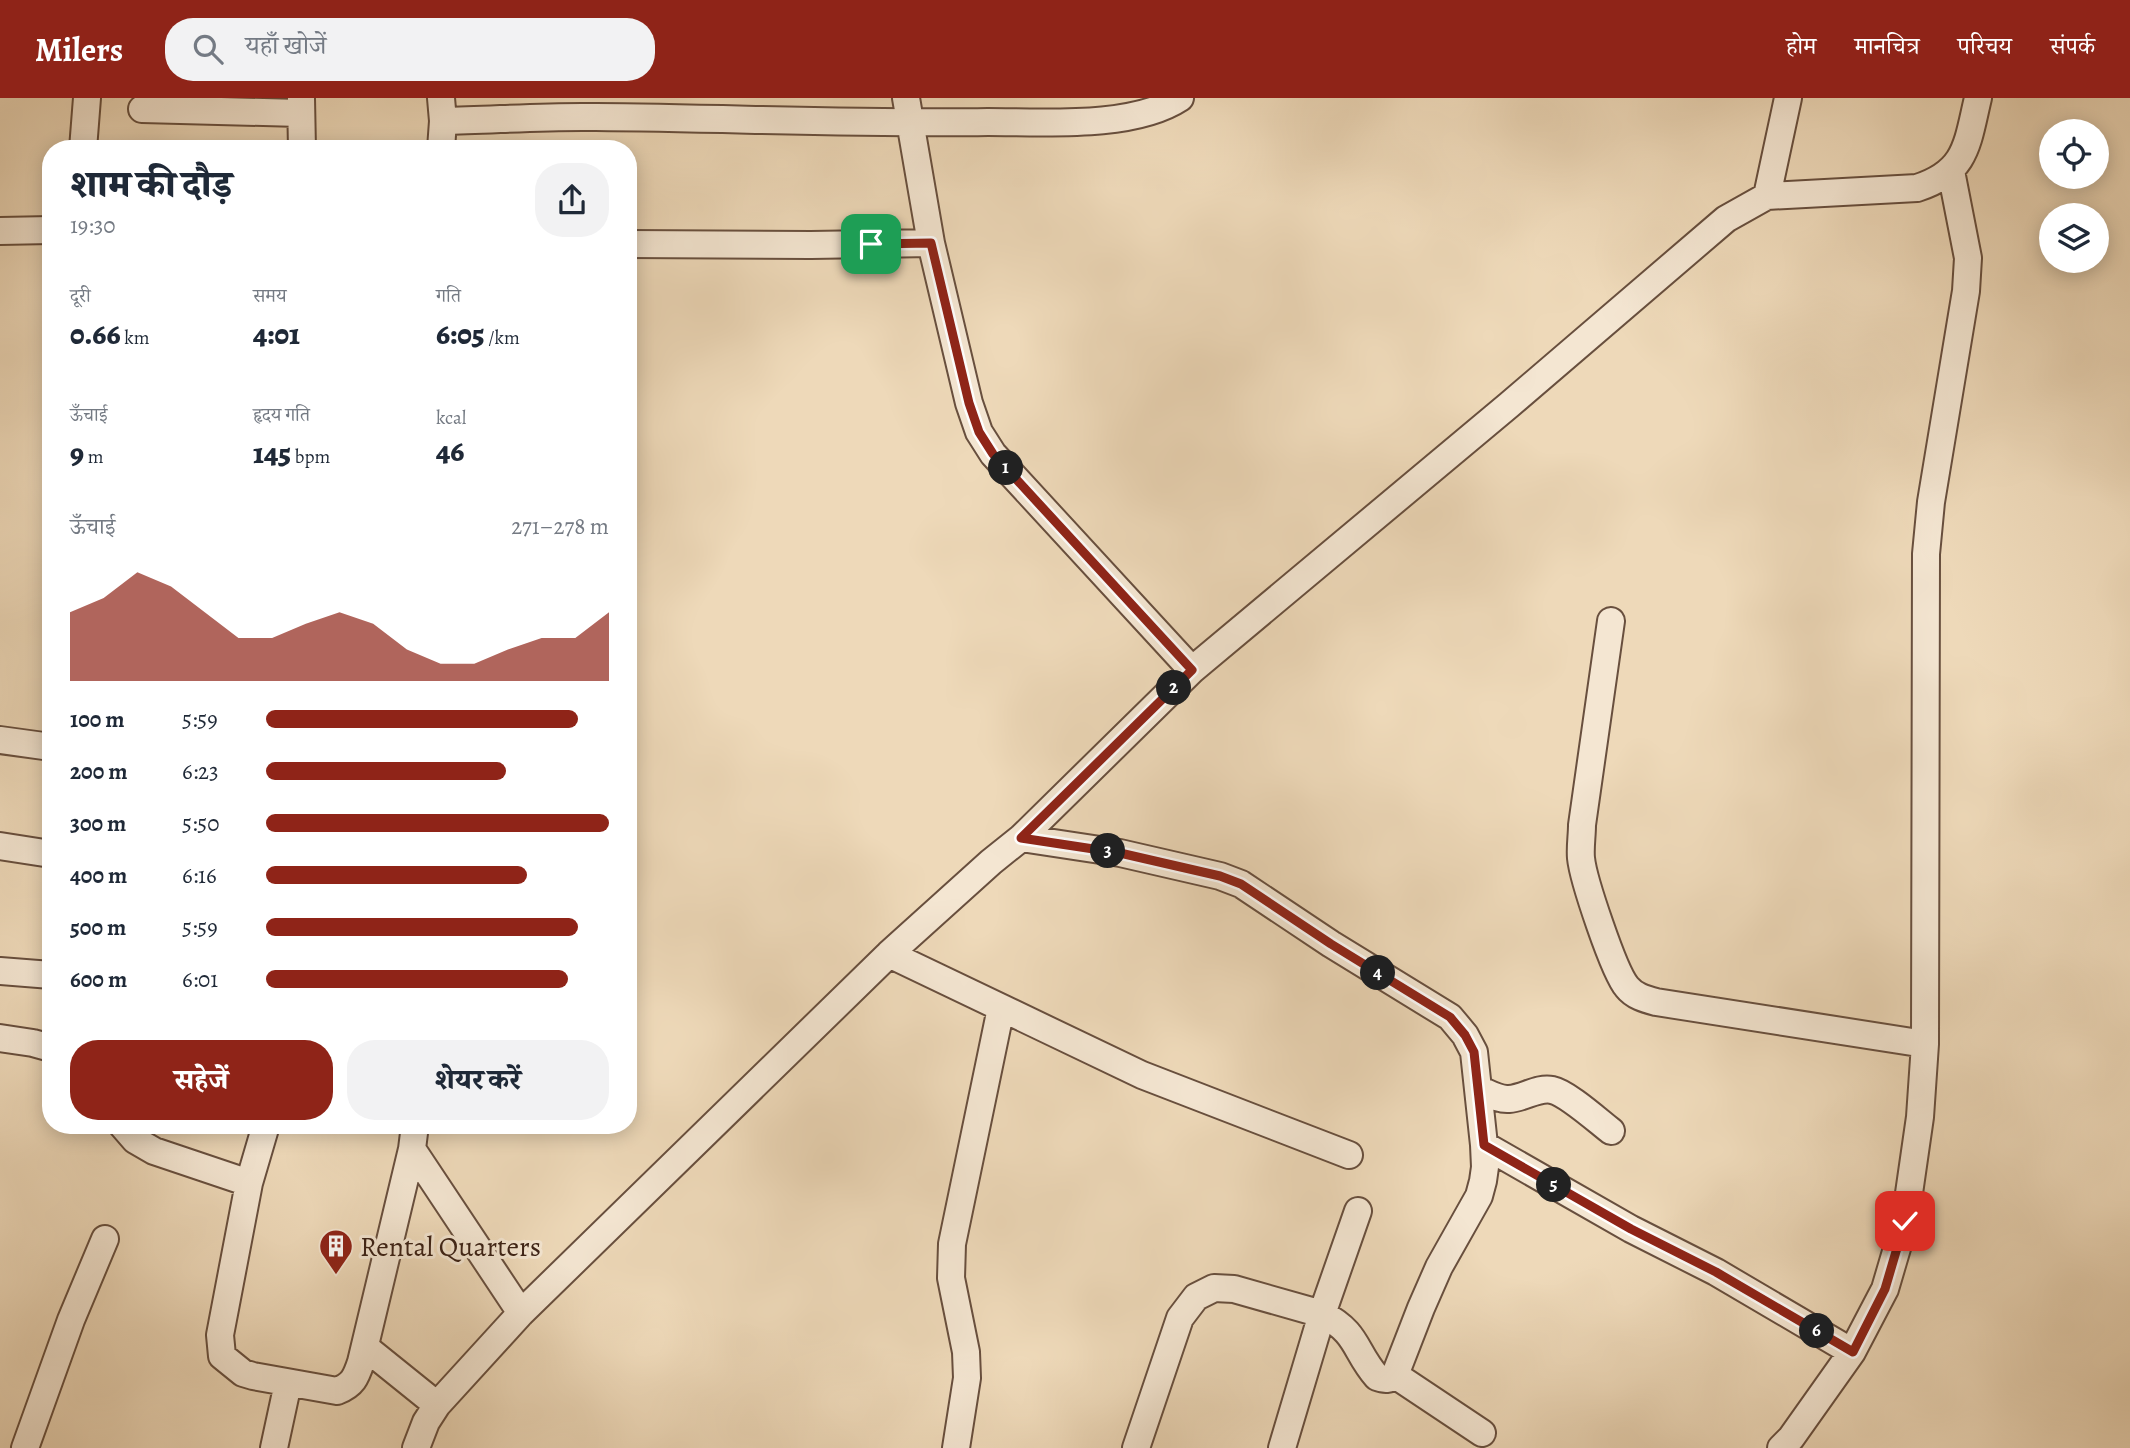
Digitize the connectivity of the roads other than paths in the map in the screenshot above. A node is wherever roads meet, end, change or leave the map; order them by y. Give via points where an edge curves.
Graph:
1 (87, 98) edge
2 (1180, 98) edge
3 (1788, 98) edge
4 (1978, 98) edge
5 (300, 105) edge
6 (142, 109) dead end
7 (442, 110) edge
8 (908, 111) edge
9 (84, 140) edge
10 (302, 140) edge
11 (441, 140) edge
12 (1951, 171) junction
13 (1767, 196) junction
14 (42, 230) edge
15 (0, 231) edge
16 (637, 244) edge
17 (933, 250) junction
18 (1611, 621) dead end
19 (1192, 670) junction
20 (0, 740) edge
21 (42, 746) edge
22 (1021, 838) junction
23 (0, 846) edge
24 (42, 853) edge
25 (889, 954) junction
26 (0, 971) edge
27 (42, 974) edge
28 (1001, 1008) junction
29 (0, 1038) edge
30 (1925, 1044) junction
31 (42, 1046) edge
32 (1478, 1089) junction
33 (1611, 1131) dead end
34 (130, 1134) edge
35 (263, 1134) edge
36 (413, 1137) edge
37 (1484, 1145) junction
38 (1349, 1155) dead end
39 (249, 1183) junction
40 (1358, 1211) dead end
41 (105, 1239) dead end
42 (521, 1313) junction
43 (1322, 1314) junction
44 (365, 1347) junction
45 (1853, 1352) junction
46 (1395, 1375) junction
47 (288, 1383) junction
48 (437, 1405) junction
49 (1482, 1433) dead end
50 (964, 1446) edge
51 (25, 1448) edge
52 (274, 1448) edge
53 (415, 1448) edge
54 (1136, 1448) edge
55 (1282, 1448) edge
56 (1781, 1448) edge

1 - 9 street
2 - 8 street via 1165,108 1088,121
3 - 13 street
4 - 12 street via 1968,139
5 - 6 street
5 - 10 street
7 - 8 street via 593,117
7 - 11 street
8 - 17 street
12 - 13 street via 1917,188
12 - 30 street via 1968,258 1926,554
13 - 19 street via 1726,219
14 - 15 street
16 - 17 street
17 - 19 street via 979,432 993,454
18 - 30 street via 1581,859 1627,988 1656,1002
19 - 22 street
20 - 21 street
22 - 25 street
22 - 32 street via 1120,853 1241,884 1450,1017 1474,1052
23 - 24 street
25 - 28 street
25 - 42 street
26 - 27 street
28 - 38 street via 1142,1075
28 - 50 street via 952,1244 951,1278 966,1352
29 - 31 street
30 - 45 street via 1905,1221 1885,1289
32 - 33 street via 1504,1099 1552,1090
32 - 37 street
34 - 39 street via 154,1151
35 - 39 street
36 - 42 street
36 - 44 street
37 - 45 street
37 - 46 street via 1479,1196 1440,1267
39 - 47 street via 220,1348 228,1363 243,1373
40 - 43 street
41 - 51 street
42 - 48 street
43 - 46 street via 1347,1331 1377,1377 1384,1380
43 - 54 street via 1234,1289 1214,1288 1196,1297 1180,1318
43 - 55 street
44 - 47 street via 348,1387 337,1391
44 - 48 street
45 - 56 street
46 - 49 street
47 - 52 street
48 - 53 street

